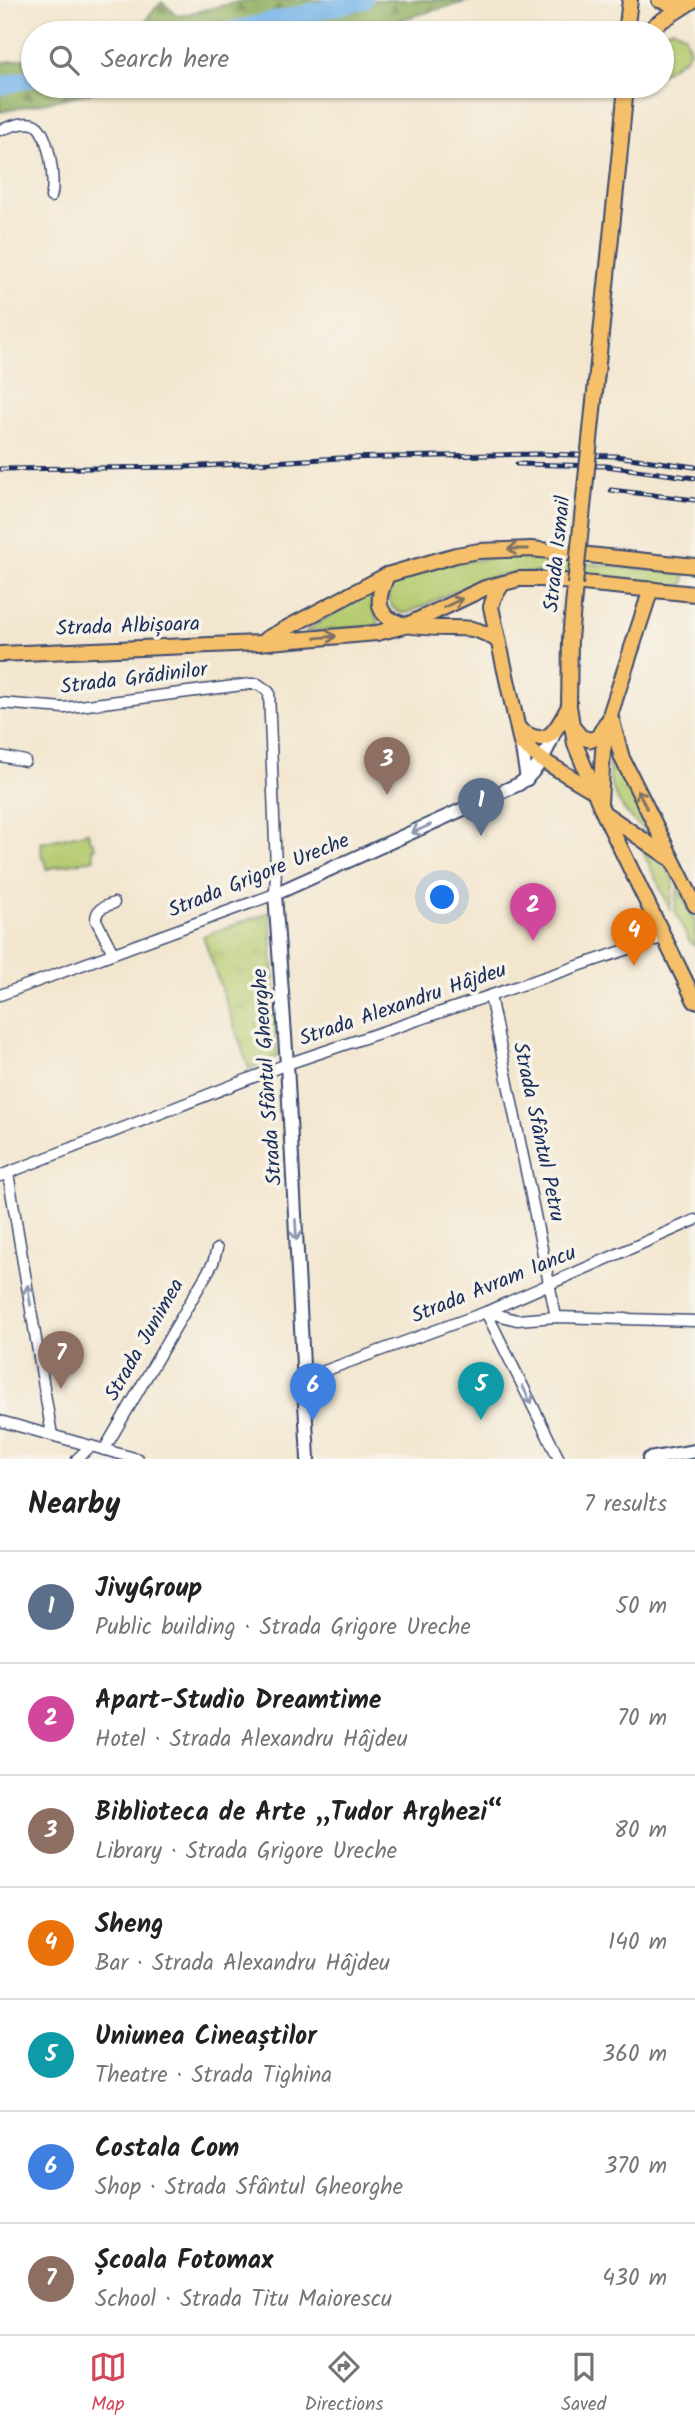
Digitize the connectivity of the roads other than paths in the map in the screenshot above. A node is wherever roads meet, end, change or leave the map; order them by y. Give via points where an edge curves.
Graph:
1 (630, 0) edge
2 (659, 0) edge
3 (690, 2) edge
4 (627, 21) edge
5 (661, 21) edge
6 (625, 98) edge
7 (0, 130) edge
8 (51, 197) dead end
9 (695, 566) edge
10 (387, 575) junction
11 (503, 583) junction
12 (651, 589) junction
13 (695, 594) edge
14 (405, 626) junction
15 (497, 640) junction
16 (258, 643) junction
17 (0, 654) edge
18 (269, 692) joint
19 (0, 703) edge
20 (569, 706) junction
21 (611, 712) junction
22 (571, 725) junction
23 (556, 729) junction
24 (519, 736) junction
25 (0, 756) edge
26 (542, 760) junction
27 (25, 761) dead end
28 (527, 779) junction
29 (599, 803) junction
30 (672, 861) junction
31 (275, 894) junction
32 (114, 904) dead end
33 (695, 905) edge
34 (664, 937) junction
35 (113, 953) junction
36 (0, 995) edge
37 (490, 996) junction
38 (695, 1001) edge
39 (287, 1064) junction
40 (4, 1174) edge
41 (695, 1220) edge
42 (217, 1249) dead end
43 (551, 1284) junction
44 (486, 1312) junction
45 (556, 1317) junction
46 (695, 1321) edge
47 (305, 1378) junction
48 (0, 1421) edge
49 (52, 1435) junction
50 (91, 1447) junction
51 (104, 1450) junction
52 (695, 1451) edge
53 (78, 1459) edge
54 (138, 1459) edge
55 (308, 1459) edge
56 (559, 1459) edge
57 (649, 1459) edge

1 - 4 main road
2 - 3 main road
3 - 5 main road
6 - 20 main road, Strada Ismail, bridge via 570,639
7 - 8 street via 30,123 42,131 54,181
9 -> 10 main road, Strada Albișoara via 498,549 456,555
10 - 14 main road via 380,604 389,618
10 - 16 main road, Strada Albișoara
11 - 12 main road, Strada Albișoara via 542,579
14 -> 11 main road, Strada Albișoara
11 - 15 main road via 491,607
12 - 13 main road, Strada Albișoara
12 - 21 main road
14 - 15 main road via 469,629
16 -> 14 main road, Strada Albișoara via 377,633
15 - 24 main road
16 - 17 main road, Strada Albișoara
18 - 19 street, Strada Grădinilor via 258,684 64,708
18 - 31 street, Strada Sfântul Gheorghe
20 - 22 main road, Strada Ismail
20 - 23 main road
21 - 22 main road via 595,739 586,740
21 - 29 main road
30 -> 21 main road via 622,758
22 - 29 main road, Strada Ismail
23 - 24 main road via 538,739
23 - 26 street, Strada Grigore Ureche
24 - 26 main road
24 - 28 street
25 - 27 street
26 - 28 street, Strada Grigore Ureche
26 - 29 main road
28 -> 31 street, Strada Grigore Ureche
29 - 30 main road
29 - 34 main road, Strada Ismail
30 - 33 main road
31 - 35 street, Strada Grigore Ureche
31 - 39 street, Strada Sfântul Gheorghe
32 - 35 street via 96,914
34 - 37 street, Strada Alexandru Hâjdeu
34 - 38 main road, Strada Ismail
35 - 36 street, Strada Grigore Ureche
37 - 39 street, Strada Alexandru Hâjdeu
37 - 43 street, Strada Sfântul Petru
39 - 40 street, Strada Alexandru Hâjdeu
39 -> 47 street, Strada Sfântul Gheorghe
49 -> 40 street
41 - 43 street, Strada Avram Iancu
42 - 51 street, Strada Junimea
43 - 44 street, Strada Avram Iancu
43 - 45 street, Strada Sfântul Petru
44 - 45 street via 517,1320
44 - 47 street, Strada Avram Iancu
44 -> 56 street
45 - 46 street
47 - 55 street, Strada Sfântul Gheorghe
48 - 49 street
49 - 50 street
50 - 51 street
50 - 53 street
51 - 54 street
52 - 57 street

